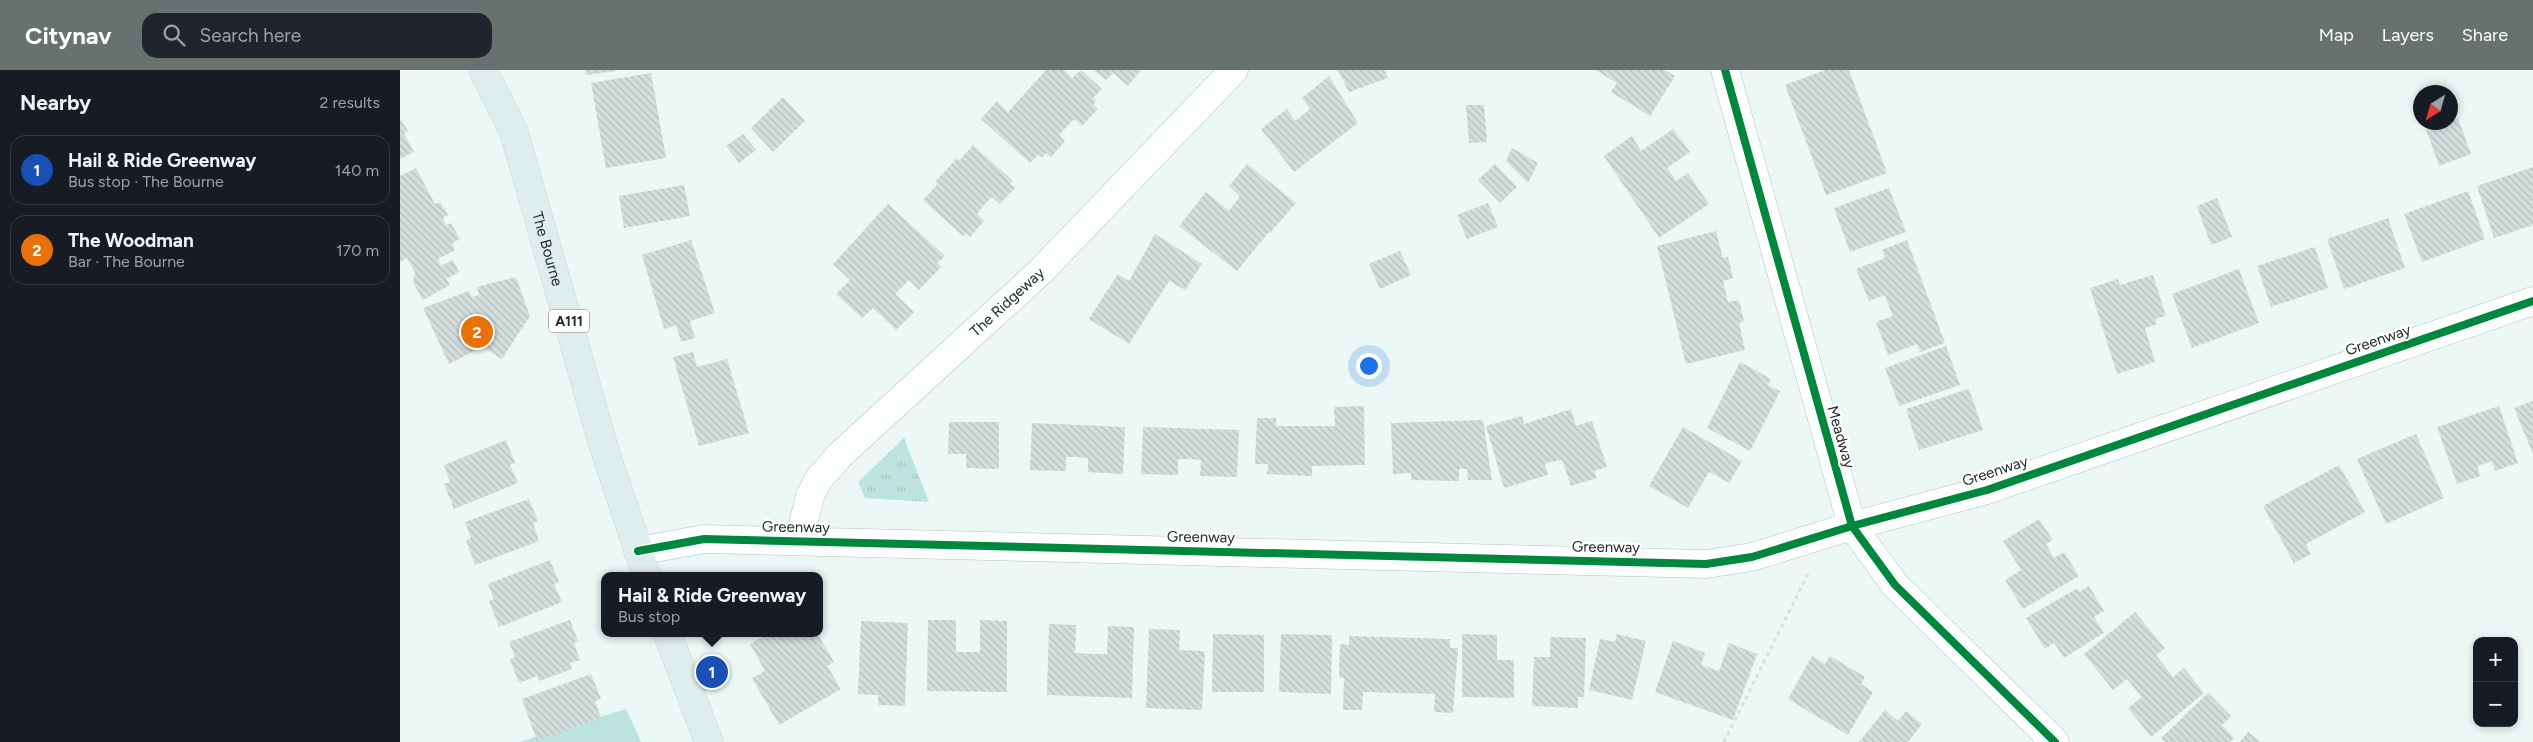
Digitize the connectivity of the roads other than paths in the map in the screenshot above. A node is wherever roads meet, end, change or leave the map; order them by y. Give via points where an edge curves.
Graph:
1 (484, 70) edge
2 (1234, 70) edge
3 (1725, 70) edge
4 (2533, 301) edge
5 (1840, 530) junction
6 (799, 541) junction
7 (642, 564) edge
8 (670, 637) edge
9 (709, 742) edge
10 (2055, 742) edge

1 - 7 main road, The Bourne / A111 via 514,132 604,448
2 - 6 street, The Ridgeway via 1040,272 840,454 819,479 810,496
3 - 5 street, Meadway
4 - 5 street, Greenway via 1987,490
5 - 6 street, Greenway via 1752,557 1706,564
5 - 10 street, Meadway
6 - 7 street, Greenway via 704,539
8 - 9 main road

